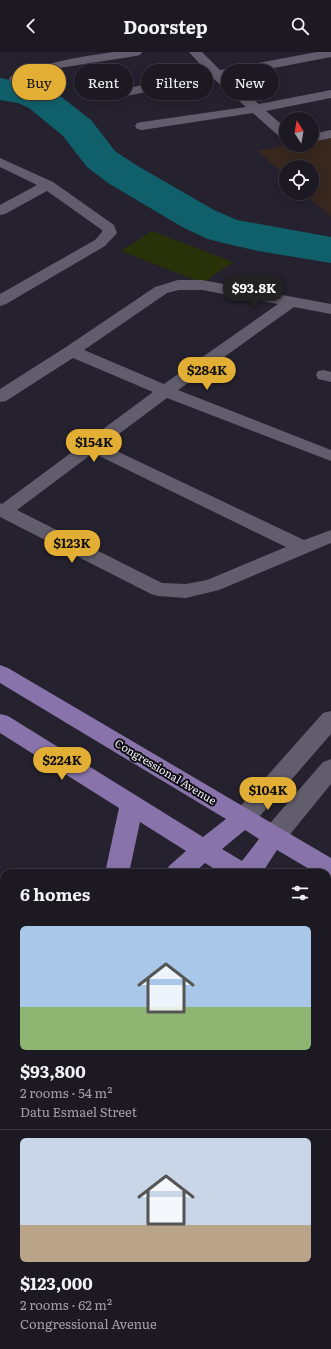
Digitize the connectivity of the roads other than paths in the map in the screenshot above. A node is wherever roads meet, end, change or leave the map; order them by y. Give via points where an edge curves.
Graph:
1 (136, 52) edge
2 (195, 52) edge
3 (331, 53) edge
4 (63, 64) edge
5 (216, 74) junction
6 (133, 90) edge
7 (331, 94) edge
8 (256, 109) junction
9 (142, 126) dead end
10 (279, 129) edge
11 (331, 134) edge
12 (319, 137) edge
13 (0, 162) edge
14 (48, 185) junction
15 (0, 211) edge
16 (0, 301) edge
17 (290, 302) junction
18 (331, 309) edge
19 (72, 351) junction
20 (165, 391) junction
21 (0, 397) edge
22 (92, 446) junction
23 (331, 456) edge
24 (2, 510) edge
25 (331, 536) edge
26 (304, 548) junction
27 (0, 673) edge
28 (331, 720) edge
29 (0, 722) edge
30 (331, 768) edge
31 (132, 804) junction
32 (244, 818) junction
33 (274, 836) junction
34 (203, 850) junction
35 (118, 869) edge
36 (182, 869) edge
37 (234, 869) edge
38 (251, 869) edge
39 (329, 869) edge

1 - 4 street
2 - 5 street
3 - 5 street
5 - 6 street
5 - 8 street
7 - 8 street
8 - 9 street
8 - 10 street
11 - 12 street
13 - 14 street
14 - 15 street
14 - 16 street via 109,228 110,233 100,243
17 - 18 street
17 - 19 street via 202,285 178,286 161,290
17 - 20 street
19 - 20 street
19 - 21 street
20 - 22 street
20 - 23 street
22 - 24 street
22 - 26 street
24 - 26 street via 158,589 186,592 212,585
25 - 26 street
27 - 32 main road, Congressional Avenue
28 - 32 street
29 - 31 main road
30 - 33 street
31 - 34 main road
31 - 35 main road
32 - 33 main road, Congressional Avenue
32 - 34 main road
33 - 38 main road
33 - 39 main road, Congressional Avenue
34 - 36 main road
34 - 37 main road

